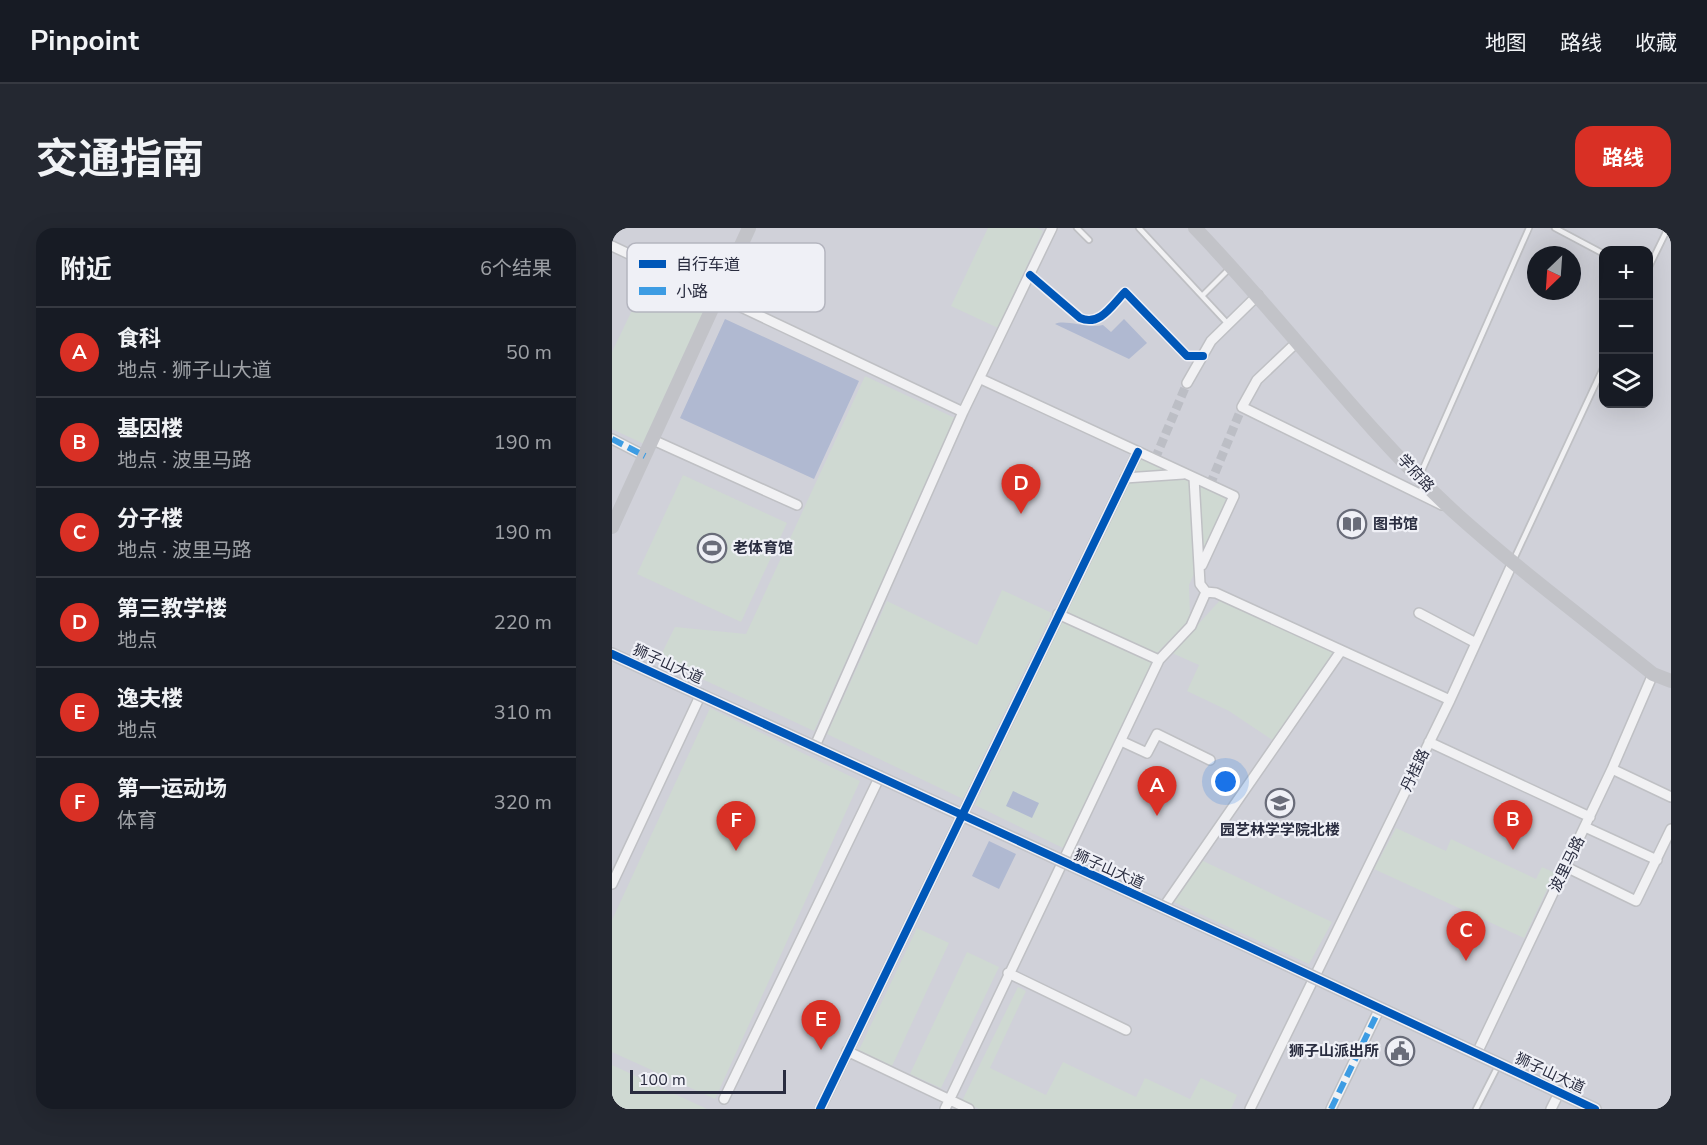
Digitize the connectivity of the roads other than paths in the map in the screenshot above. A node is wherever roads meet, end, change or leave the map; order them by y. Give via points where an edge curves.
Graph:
1 (749, 228) edge
2 (1052, 228) edge
3 (1139, 228) edge
4 (1529, 228) edge
5 (1555, 228) edge
6 (1668, 228) edge
7 (1081, 229) edge
8 (1199, 230) edge
9 (1089, 240) dead end
10 (742, 243) edge
11 (612, 246) edge
12 (1599, 251) edge
13 (627, 253) edge
14 (1653, 259) edge
15 (1232, 266) junction
16 (1203, 295) junction
17 (1258, 295) junction
18 (709, 312) edge
19 (753, 312) edge
20 (1228, 324) junction
21 (1297, 342) junction
22 (1599, 377) edge
23 (981, 379) junction
24 (1187, 383) tunnel mouth
25 (963, 412) junction
26 (612, 440) edge
27 (652, 440) junction
28 (1138, 452) junction
29 (645, 456) junction
30 (1190, 476) junction
31 (1419, 477) junction
32 (1125, 478) junction
33 (798, 505) dead end
34 (1452, 510) junction
35 (612, 526) edge
36 (1513, 562) junction
37 (1200, 567) junction
38 (1206, 592) junction
39 (1419, 613) dead end
40 (1058, 614) junction
41 (1476, 643) junction
42 (1341, 651) junction
43 (612, 654) edge
44 (1159, 660) junction
45 (1653, 674) junction
46 (1671, 681) edge
47 (701, 694) junction
48 (1450, 700) junction
49 (1120, 741) junction
50 (1429, 742) junction
51 (815, 746) junction
52 (1210, 760) dead end
53 (1612, 769) junction
54 (880, 777) junction
55 (1671, 797) edge
56 (961, 814) junction
57 (1590, 817) junction
58 (1585, 827) junction
59 (1671, 829) edge
60 (1657, 860) junction
61 (1061, 862) junction
62 (1566, 867) junction
63 (612, 884) edge
64 (1163, 909) junction
65 (1008, 973) junction
66 (1314, 977) junction
67 (1380, 1008) junction
68 (1126, 1030) dead end
69 (848, 1052) junction
70 (1477, 1053) junction
71 (1499, 1065) junction
72 (1559, 1093) junction
73 (724, 1099) dead end
74 (947, 1104) edge
75 (820, 1109) edge
76 (969, 1109) edge
77 (1250, 1109) edge
78 (1331, 1109) edge
79 (1476, 1109) edge
80 (1551, 1109) edge
81 (1594, 1109) edge

1 - 10 street
2 - 23 street
3 - 16 lane
4 - 31 lane
5 - 12 lane
6 - 14 lane
7 - 9 lane
8 - 15 street, 学府路
11 - 13 street
15 - 16 lane
15 - 17 street, 学府路
16 - 20 lane
17 - 20 street
17 - 21 street, 学府路
18 - 27 street
19 - 25 street
20 - 24 street via 1210,341
21 - 31 street, 学府路
21 - 34 street via 1257,381 1242,408
22 - 36 lane
23 - 25 street
23 - 28 street
25 - 51 street
26 - 29 street
27 - 29 street
27 - 33 street
28 - 30 street
28 - 32 street
29 - 35 street
30 - 32 street
30 - 37 street
30 - 37 street via 1234,496
31 - 34 street, 学府路
32 - 40 street
34 - 36 street, 学府路
36 - 41 street, 丹桂路
36 - 45 street, 学府路
37 - 38 street via 1200,584
38 - 42 street via 1216,593
38 - 44 street via 1191,626
39 - 41 street
40 - 44 street
40 - 56 street
41 - 48 street, 丹桂路
42 - 48 street
42 - 64 street
43 - 47 street, 狮子山大道
44 - 49 street
45 - 46 street, 学府路
45 - 53 street, 波里马路
47 - 51 street, 狮子山大道
47 - 63 street
48 - 50 street, 丹桂路
49 - 52 street via 1147,753 1157,734
49 - 61 street
50 - 57 street
50 - 66 street, 丹桂路
51 - 54 street, 狮子山大道
53 - 55 street
53 - 57 street, 波里马路
54 - 56 street, 狮子山大道
54 - 73 street
56 - 61 street, 狮子山大道
56 - 69 street
57 - 58 street, 波里马路
58 - 60 street
58 - 62 street, 波里马路
59 - 60 street
60 - 62 street via 1636,901
61 - 64 street, 狮子山大道
61 - 65 street
62 - 70 street, 波里马路
64 - 66 street, 狮子山大道 via 1246,951
65 - 68 street
65 - 74 street
66 - 67 street, 狮子山大道
66 - 77 street, 丹桂路
67 - 70 street, 狮子山大道
67 - 78 street
69 - 74 street
69 - 75 street
70 - 71 street, 狮子山大道
71 - 72 street, 狮子山大道
71 - 79 lane
72 - 80 street
72 - 81 street, 狮子山大道
74 - 76 street

